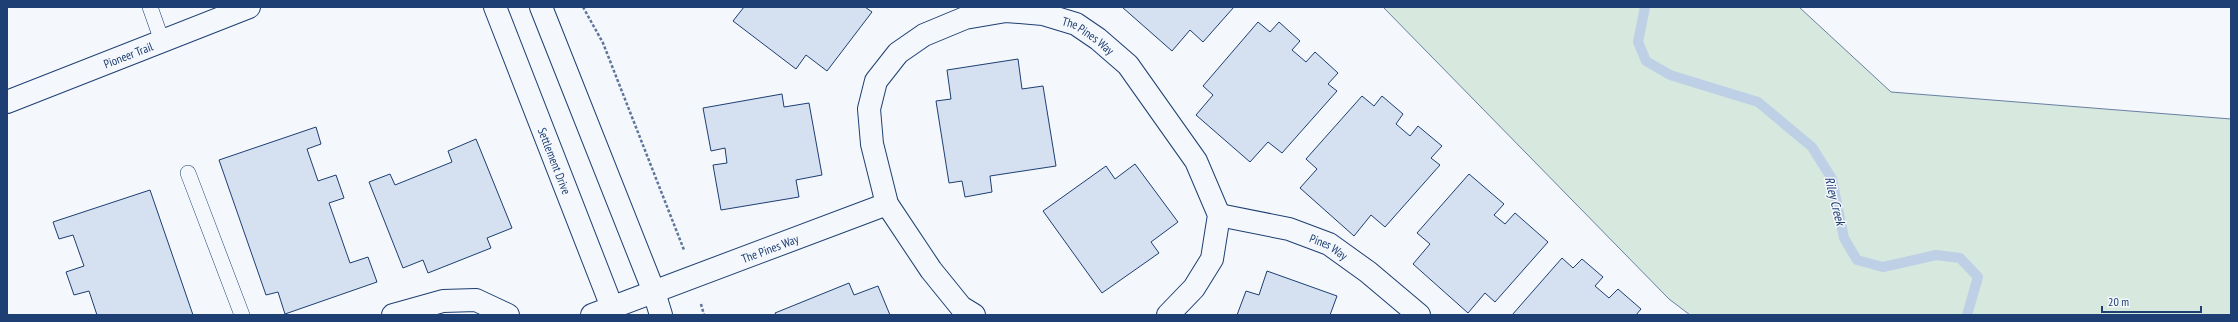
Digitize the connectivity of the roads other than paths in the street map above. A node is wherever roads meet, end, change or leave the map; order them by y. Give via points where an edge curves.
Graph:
1 (150, 7) edge
2 (249, 7) edge
3 (495, 7) edge
4 (541, 7) edge
5 (162, 41) junction
6 (7, 102) edge
7 (188, 173) dead end
8 (887, 204) junction
9 (1219, 215) junction
10 (654, 292) junction
11 (606, 313) edge
12 (242, 315) edge
13 (393, 315) edge
14 (508, 315) edge
15 (661, 315) edge
16 (974, 315) edge
17 (1168, 315) edge
18 (1419, 315) edge

1 - 5 lane
2 - 5 street, Pioneer Trail
3 - 11 street, Settlement Drive
4 - 10 street
5 - 6 street, Pioneer Trail
7 - 12 lane
8 - 9 street, The Pines Way via 872,144 869,109 876,81 898,53 924,35 965,18 1006,10 1043,14 1076,24 1098,38 1128,65 1196,161
8 - 10 street, The Pines Way
8 - 16 street, The Pines Way via 931,270 961,307
9 - 17 street via 1212,259 1194,288
9 - 18 street, Pines Way via 1289,228 1329,244 1368,272
10 - 11 street, The Pines Way
10 - 15 street
13 - 14 street via 443,301 476,300

